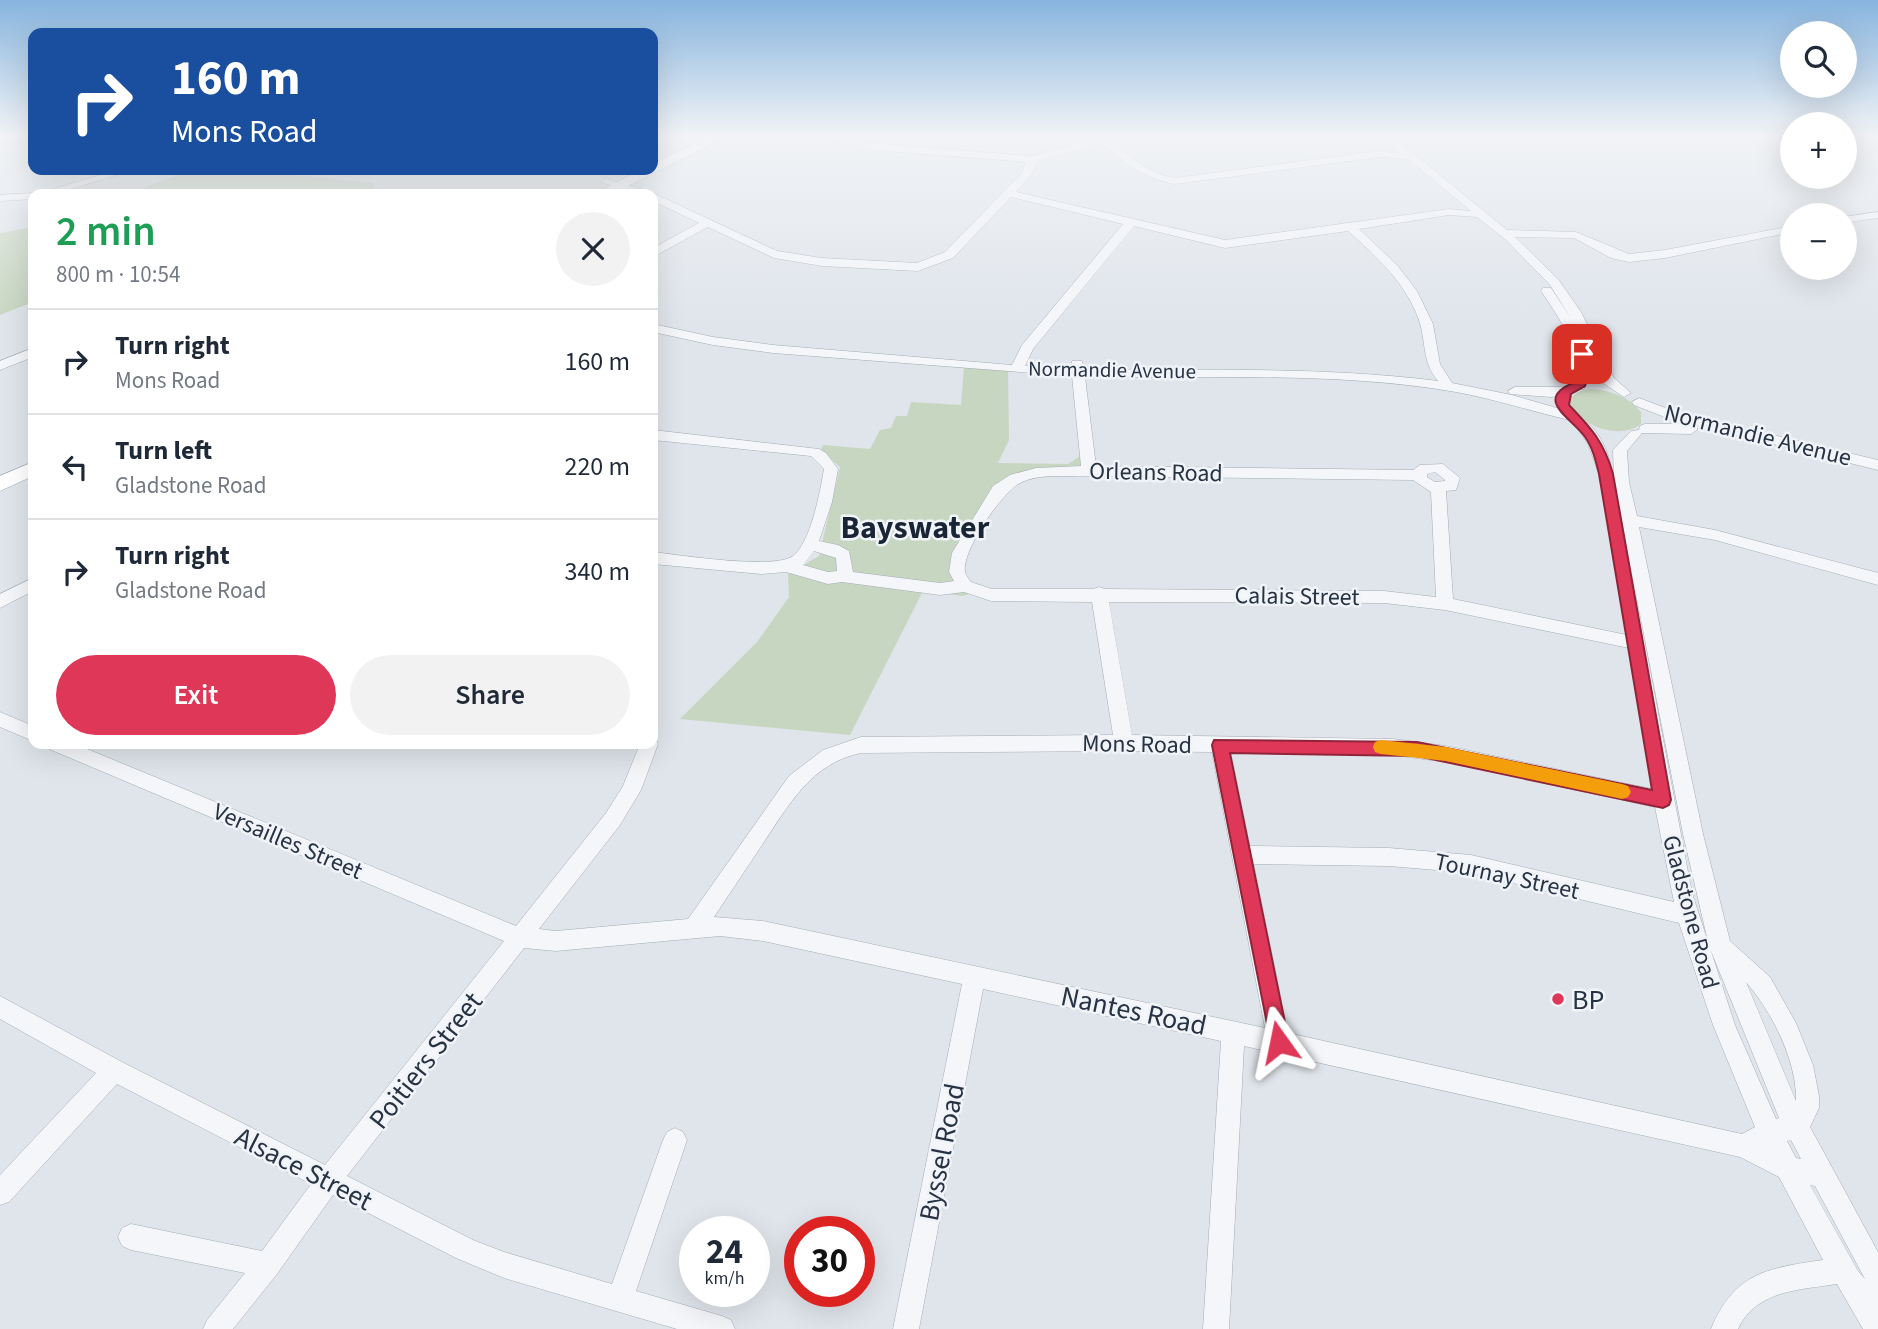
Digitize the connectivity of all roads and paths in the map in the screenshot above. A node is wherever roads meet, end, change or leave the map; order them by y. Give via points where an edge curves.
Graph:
1 (1004, 198) edge
2 (1029, 198) edge
3 (1448, 198) edge
4 (658, 199) edge
5 (1457, 206) junction
6 (1474, 214) junction
7 (1878, 215) edge
8 (1857, 218) edge
9 (708, 223) junction
10 (1130, 223) junction
11 (1349, 226) junction
12 (1780, 231) edge
13 (1498, 233) junction
14 (1564, 235) junction
15 (1512, 246) junction
16 (658, 250) edge
17 (658, 319) edge
18 (658, 329) edge
19 (699, 333) junction
20 (1041, 334) junction
21 (28, 354) edge
22 (1019, 364) junction
23 (1037, 365) junction
24 (0, 366) edge
25 (1077, 368) junction
26 (1436, 380) junction
27 (1572, 388) junction
28 (1624, 393) junction
29 (1639, 402) junction
30 (1576, 420) junction
31 (1625, 433) junction
32 (658, 436) edge
33 (28, 458) edge
34 (1878, 465) edge
35 (28, 470) edge
36 (1089, 471) junction
37 (0, 472) edge
38 (1878, 474) edge
39 (0, 484) edge
40 (1624, 519) junction
41 (810, 545) junction
42 (658, 558) edge
43 (787, 566) junction
44 (842, 576) junction
45 (1878, 579) edge
46 (962, 583) junction
47 (28, 587) edge
48 (1099, 593) junction
49 (0, 602) edge
50 (1445, 604) junction
51 (1644, 645) junction
52 (0, 719) edge
53 (28, 732) edge
54 (1124, 743) junction
55 (1220, 745) junction
56 (68, 749) edge
57 (647, 749) edge
58 (1684, 791) junction
59 (1663, 801) junction
60 (1690, 821) junction
61 (1240, 855) junction
62 (1711, 904) junction
63 (1685, 907) junction
64 (695, 928) junction
65 (521, 938) junction
66 (1695, 940) junction
67 (1721, 947) junction
68 (975, 975) junction
69 (0, 1007) edge
70 (1233, 1032) junction
71 (1279, 1042) junction
72 (114, 1070) junction
73 (1797, 1127) junction
74 (1770, 1132) junction
75 (675, 1140) dead end
76 (1743, 1146) junction
77 (1789, 1169) junction
78 (1823, 1175) junction
79 (328, 1181) junction
80 (0, 1194) edge
81 (131, 1237) dead end
82 (1859, 1244) junction
83 (1836, 1258) junction
84 (268, 1265) junction
85 (1878, 1278) edge
86 (1867, 1292) edge
87 (620, 1299) junction
88 (216, 1329) edge
89 (722, 1329) edge
90 (906, 1329) edge
91 (1216, 1329) edge
92 (1724, 1329) edge
93 (1878, 1329) edge

1 - 9 street via 949,255 918,267 775,254
2 - 10 street
3 - 5 street
4 - 9 street
5 - 6 street
5 - 6 street
5 - 11 street
6 - 13 street
7 - 8 street
9 - 16 street
10 - 11 street via 1225,244
10 - 20 street
11 - 26 street via 1384,257 1416,299 1430,334
12 - 14 street via 1629,257 1615,255 1579,236
13 - 14 street
13 - 15 street
14 - 15 street
15 - 27 street via 1564,318 1582,354 1584,366
15 - 28 street via 1567,299 1602,371
17 - 19 street, Normandie Avenue
18 - 19 street, Normandie Avenue
19 - 22 street, Normandie Avenue via 741,346
20 - 22 street
20 - 23 street
21 - 24 street
22 - 23 street, Normandie Avenue
23 - 25 street, Normandie Avenue
25 - 26 street, Normandie Avenue
25 - 36 street
26 - 27 street, Normandie Avenue via 1522,392
26 - 30 street, Normandie Avenue
27 - 28 street, Normandie Avenue via 1601,386
27 - 30 street via 1562,398 1563,407
28 - 29 street, Normandie Avenue
29 - 31 street via 1649,416
29 - 34 street, Normandie Avenue via 1671,415
30 - 31 street, Normandie Avenue
30 - 40 street, Gladstone Road via 1601,455
31 - 38 street, Normandie Avenue via 1675,427 1717,433
31 - 40 street, Gladstone Road via 1619,460
32 - 41 street via 801,449 821,456 831,473
33 - 37 main road
35 - 39 main road
36 - 46 street, Orleans Road via 1036,473 998,490 960,554 957,563
36 - 50 street, Orleans Road via 1418,475 1428,467 1447,471 1453,484 1437,489
40 - 45 street via 1738,540
40 - 51 street, Gladstone Road
41 - 43 street
41 - 44 street via 843,555 846,569
42 - 43 street, Calais Street via 761,568
43 - 44 street, Calais Street via 828,578
44 - 46 street, Calais Street via 940,589
46 - 48 street, Calais Street via 992,595
47 - 49 street
48 - 50 street, Calais Street via 1384,597
48 - 54 street
50 - 51 street, Calais Street
51 - 58 street, Gladstone Road
51 - 59 street, Gladstone Road
52 - 53 street
54 - 55 street, Mons Road
54 - 64 street, Mons Road via 880,743 838,751 818,760 788,790
55 - 59 street, Mons Road via 1417,749
55 - 61 street
56 - 65 street, Versailles Street
57 - 65 street, Poitiers Street via 621,807
58 - 59 street
58 - 60 street, Gladstone Road
59 - 60 street
59 - 63 street, Gladstone Road
60 - 62 street, Gladstone Road
61 - 63 street, Tournay Street via 1389,857 1471,864
61 - 71 street
62 - 63 street, Tournay Street
62 - 67 street, Gladstone Road
63 - 66 street, Gladstone Road
64 - 65 street, Nantes Road via 556,941
64 - 68 street, Nantes Road via 738,927
65 - 79 street, Poitiers Street
66 - 67 street
66 - 74 street, Gladstone Road via 1730,1041
67 - 73 street, Gladstone Road via 1758,1045
67 - 73 street via 1746,966 1766,990 1786,1029 1807,1096 1807,1109
68 - 70 street, Nantes Road
68 - 90 street, Byssel Road
69 - 72 street, Alsace Street
70 - 71 street, Nantes Road
70 - 91 street
71 - 76 street, Nantes Road
72 - 79 street, Alsace Street
72 - 80 street
73 - 74 street
73 - 78 street, Gladstone Road
74 - 76 street
74 - 77 street, Gladstone Road
75 - 87 street
76 - 77 street, Nantes Road
77 - 78 street, Nantes Road
77 - 83 street, Gladstone Road
78 - 82 street, Gladstone Road
79 - 84 street, Poitiers Street
79 - 87 street, Alsace Street via 505,1265
81 - 84 street
82 - 83 street via 1847,1241
82 - 85 street, Gladstone Road
83 - 86 street, Gladstone Road
83 - 92 street via 1762,1284 1740,1298
84 - 88 street, Poitiers Street
86 - 93 street, Gladstone Road
87 - 89 street, Alsace Street

